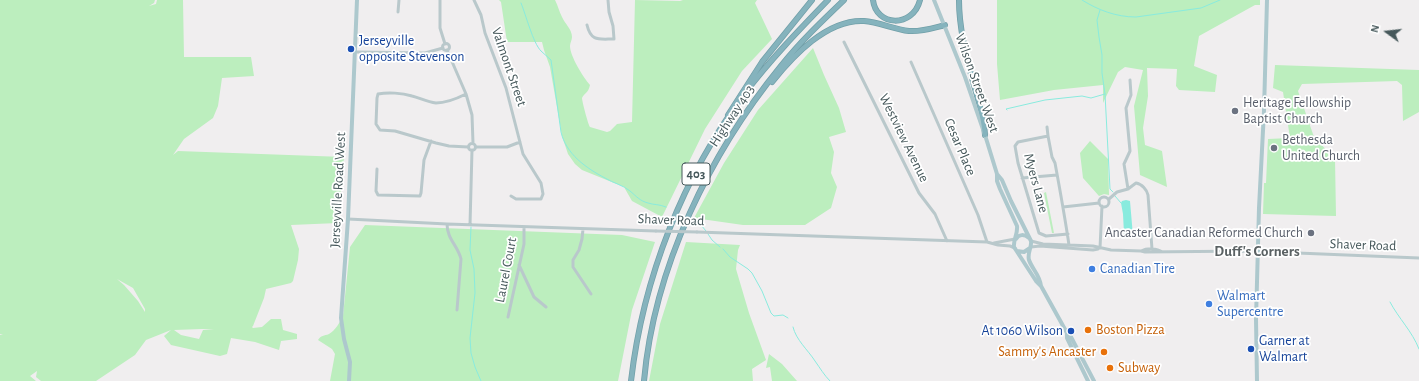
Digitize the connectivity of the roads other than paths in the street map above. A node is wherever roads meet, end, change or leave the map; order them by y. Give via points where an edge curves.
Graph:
1 (357, 0) edge
2 (399, 0) edge
3 (440, 0) edge
4 (474, 0) edge
5 (608, 0) edge
6 (812, 0) edge
7 (828, 0) edge
8 (844, 0) edge
9 (873, 0) edge
10 (920, 0) edge
11 (934, 0) edge
12 (959, 0) edge
13 (1267, 0) edge
14 (398, 12) dead end
15 (588, 25) dead end
16 (945, 25) junction
17 (844, 42) dead end
18 (445, 44) junction
19 (443, 48) junction
20 (447, 50) junction
21 (356, 52) junction
22 (912, 62) dead end
23 (1130, 80) dead end
24 (466, 94) junction
25 (1047, 127) dead end
26 (985, 135) junction
27 (1048, 136) junction
28 (715, 139) junction
29 (729, 139) junction
30 (431, 142) junction
31 (520, 142) junction
32 (473, 143) junction
33 (468, 147) junction
34 (476, 147) junction
35 (472, 150) junction
36 (377, 169) dead end
37 (997, 174) junction
38 (1057, 175) junction
39 (1022, 178) junction
40 (1128, 189) junction
41 (511, 196) dead end
42 (1109, 199) junction
43 (1099, 203) junction
44 (1102, 206) junction
45 (1063, 207) junction
46 (348, 219) junction
47 (447, 224) junction
48 (470, 225) junction
49 (524, 226) junction
50 (583, 229) junction
51 (1068, 234) junction
52 (1015, 239) junction
53 (1030, 239) junction
54 (947, 241) junction
55 (987, 242) junction
56 (994, 243) junction
57 (1069, 245) junction
58 (1031, 247) junction
59 (1100, 248) junction
60 (1016, 249) junction
61 (1152, 249) junction
62 (1141, 251) junction
63 (1162, 252) junction
64 (1258, 252) junction
65 (1419, 258) edge
66 (519, 265) junction
67 (1041, 286) junction
68 (591, 294) dead end
69 (546, 307) dead end
70 (457, 310) dead end
71 (508, 318) dead end
72 (1067, 333) junction
73 (349, 381) edge
74 (631, 381) edge
75 (644, 381) edge
76 (1088, 381) edge
77 (1094, 381) edge
78 (1257, 381) edge

1 - 21 main road, Jerseyville Road West
2 - 14 street
3 - 18 street via 440,28
4 - 31 street, Valmont Street via 482,15 485,33 506,88
5 - 15 street via 614,39 594,38 590,35
6 - 28 highway via 762,62 734,104
7 - 28 highway, Highway 403 / 403 via 785,44 744,95
8 - 29 highway, Highway 403 / 403 via 782,65 752,103
9 - 10 highway via 876,11 882,16 890,20 905,20 914,14
11 - 16 main road, Wilson Street West
12 - 26 highway via 962,38 984,121
13 - 64 main road
16 - 26 main road, Wilson Street West
16 - 29 highway via 920,31 863,21 832,27 786,65
17 - 54 street, Westview Avenue via 919,193 935,214
18 - 19 street
18 - 20 street via 449,46
19 - 20 street
19 - 21 street via 425,53
20 - 24 street
21 - 46 main road, Jerseyville Road West
22 - 55 street, Cesar Place via 978,215
23 - 40 street via 1131,95 1126,108 1130,151 1124,164
24 - 30 street via 451,101 437,103 402,94 378,94 376,124 380,130 395,131
24 - 32 street via 472,115
25 - 27 street, Myers Lane
26 - 37 main road, Wilson Street West
27 - 38 street, Myers Lane
27 - 39 street, Myers Lane via 1015,144
28 - 74 highway, Highway 403 / 403 via 674,219 652,279 641,322
29 - 75 highway, Highway 403 / 403 via 702,187 674,252 652,327
30 - 33 street
30 - 36 street via 424,160 420,196 378,195
31 - 34 street via 507,146
31 - 41 street, Valmont Street via 523,154 542,183 543,194 541,199 536,200 516,199
32 - 33 street
32 - 34 street
33 - 35 street
34 - 35 street
35 - 48 street
37 - 52 main road, Wilson Street West via 1000,189 1017,226
37 - 53 main road, Wilson Street West
38 - 39 street
38 - 45 street, Myers Lane
39 - 51 street, Myers Lane via 1040,234
40 - 42 street via 1117,192
40 - 61 street via 1138,184 1148,192
42 - 43 street via 1102,197
42 - 44 street via 1108,205
43 - 44 street
43 - 45 street
44 - 59 street
45 - 51 street, Myers Lane
46 - 47 street, Shaver Road
46 - 73 main road, Jerseyville Road West via 341,318 350,362
47 - 48 street, Shaver Road
47 - 70 street via 449,238 460,259
48 - 49 street, Shaver Road
49 - 50 street, Shaver Road
49 - 66 street, Laurel Court via 524,244
50 - 54 street, Shaver Road, bridge
50 - 68 street via 573,268
51 - 57 street, Myers Lane
52 - 53 main road via 1024,235
52 - 56 street, Shaver Road
52 - 60 main road
53 - 57 street, Shaver Road via 1044,244
53 - 58 main road
54 - 55 street, Shaver Road
55 - 56 street, Shaver Road
56 - 60 street, Shaver Road
57 - 59 street, Shaver Road
58 - 59 street, Shaver Road via 1093,250
58 - 60 main road via 1024,252
58 - 67 main road via 1029,259 1040,278
59 - 62 street, Shaver Road
60 - 67 main road
61 - 62 street, Shaver Road
61 - 63 street, Shaver Road
62 - 63 street, Shaver Road
63 - 64 street, Shaver Road
64 - 65 street, Shaver Road
64 - 78 main road
66 - 69 street via 534,297
66 - 71 street, Laurel Court
67 - 72 main road
72 - 76 main road via 1067,338
72 - 77 main road

